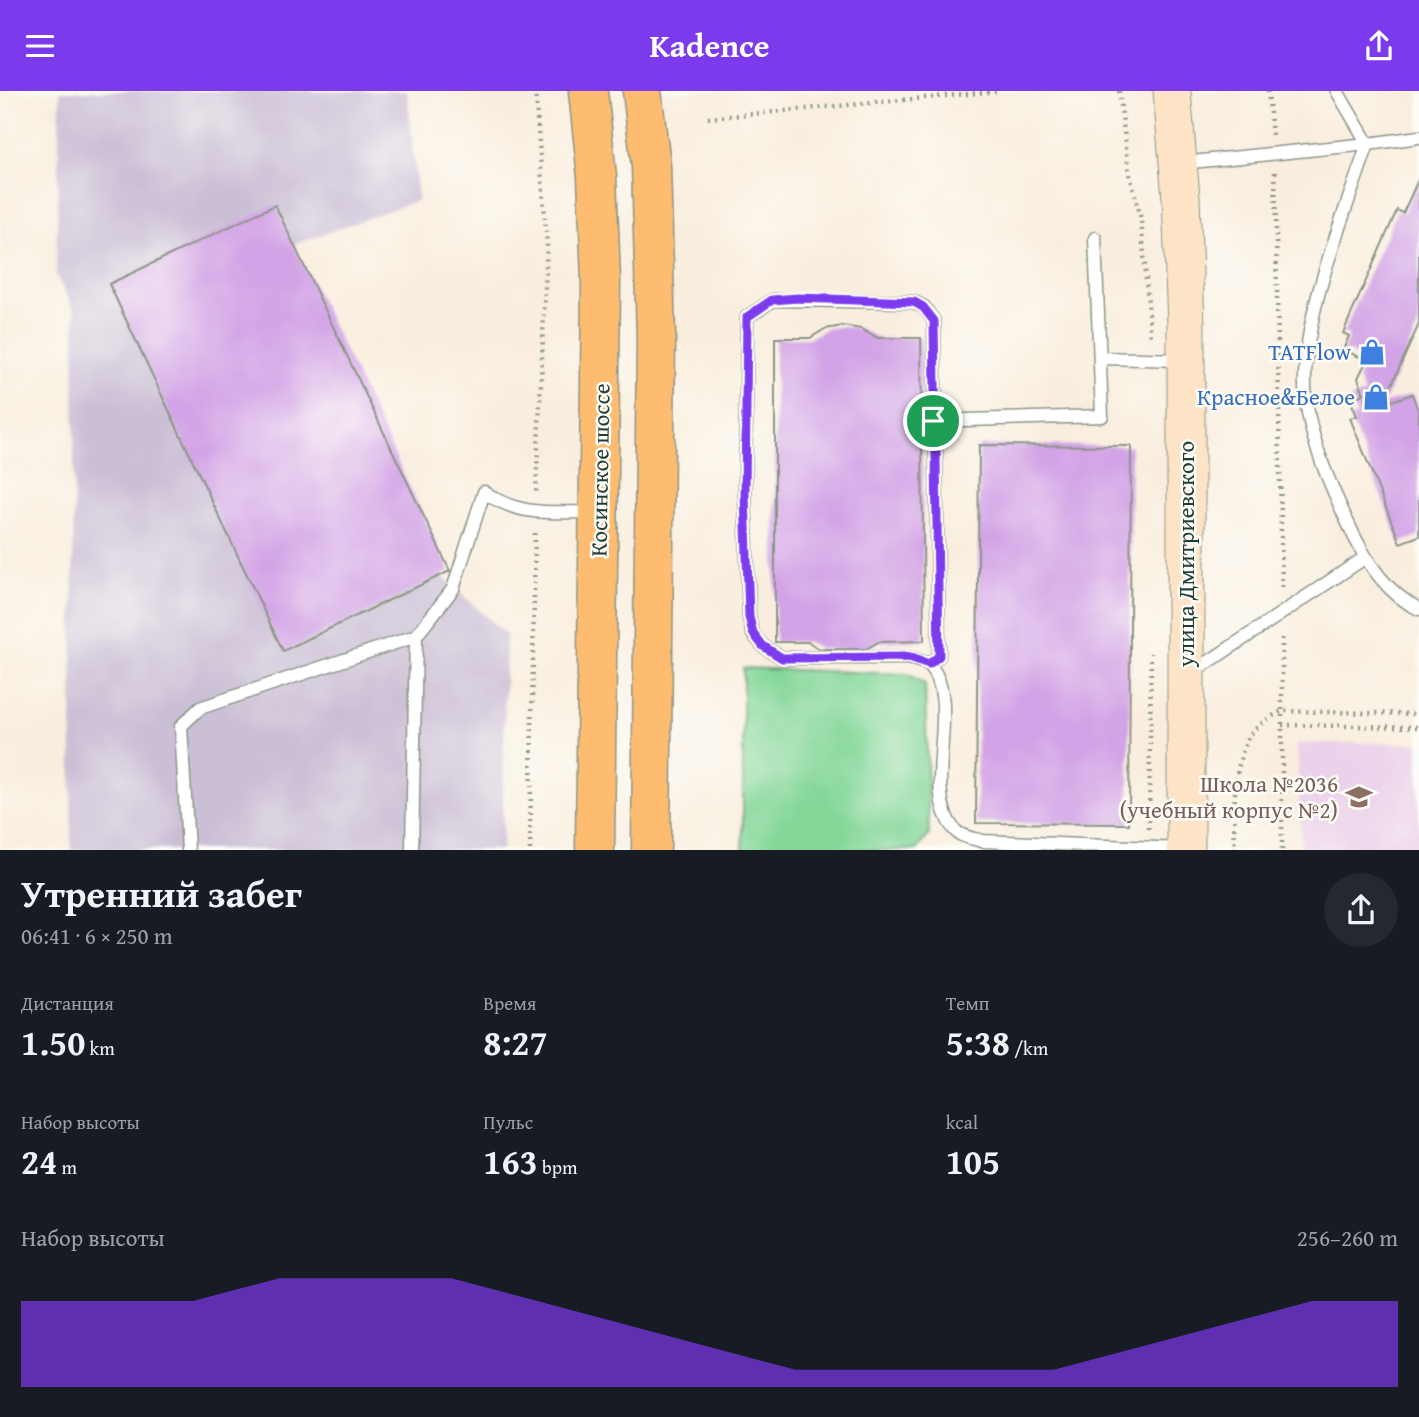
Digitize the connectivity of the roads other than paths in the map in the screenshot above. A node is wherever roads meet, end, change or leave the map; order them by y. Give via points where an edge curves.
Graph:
1 (588, 91) edge
2 (642, 91) edge
3 (1172, 91) edge
4 (1337, 91) edge
5 (1419, 137) edge
6 (1368, 144) junction
7 (1178, 163) junction
8 (1095, 238) dead end
9 (1101, 358) junction
10 (1169, 359) junction
11 (933, 421) junction
12 (599, 512) junction
13 (1366, 557) junction
14 (1419, 609) edge
15 (416, 636) junction
16 (929, 664) junction
17 (1186, 677) junction
18 (1186, 849) edge
19 (188, 850) edge
20 (412, 850) edge
21 (594, 850) edge
22 (651, 850) edge

1 - 12 highway, Косинское шоссе via 601,280
2 - 22 highway via 651,166 656,335
3 - 7 street, улица Дмитриевского
4 - 6 lane
5 - 6 lane
6 - 7 lane
6 - 13 lane via 1317,300 1309,337 1306,398 1311,432 1325,473
7 - 10 street, улица Дмитриевского
8 - 9 lane
9 - 10 lane
9 - 11 lane via 1102,416
10 - 17 street, улица Дмитриевского
11 - 16 lane via 939,656
11 - 16 lane via 934,321 923,307 914,302 772,300 747,317 745,494 753,633 782,658 909,657
12 - 15 lane via 504,507 484,492 453,589
12 - 21 highway, Косинское шоссе
13 - 14 lane via 1402,602
13 - 17 lane
15 - 19 lane via 200,708 181,726
15 - 20 lane
16 - 18 lane via 941,684 942,794 953,829 982,841
17 - 18 street, улица Дмитриевского

